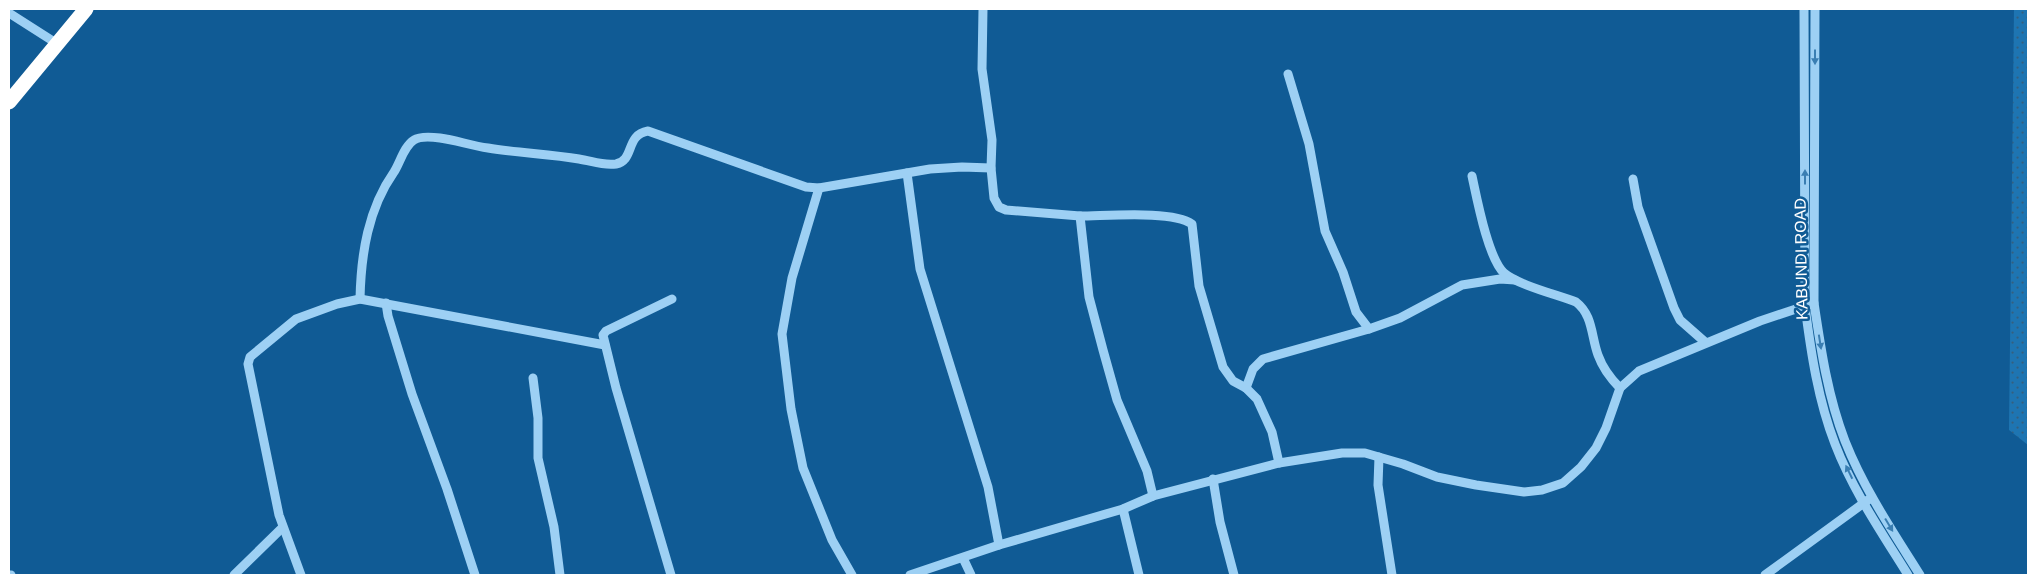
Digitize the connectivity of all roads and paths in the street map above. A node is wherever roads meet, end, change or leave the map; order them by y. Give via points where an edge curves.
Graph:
1 (86, 9) edge
2 (983, 9) edge
3 (1804, 9) edge
4 (1815, 9) edge
5 (9, 13) edge
6 (56, 43) junction
7 (1288, 74) dead end
8 (10, 101) edge
9 (991, 168) junction
10 (907, 173) junction
11 (1472, 176) dead end
12 (1633, 179) dead end
13 (819, 188) junction
14 (1080, 216) junction
15 (1515, 280) junction
16 (360, 298) junction
17 (672, 299) dead end
18 (386, 303) junction
19 (1814, 303) junction
20 (1805, 306) junction
21 (1369, 329) junction
22 (1705, 342) junction
23 (605, 346) junction
24 (533, 378) dead end
25 (1246, 388) junction
26 (1620, 388) junction
27 (1379, 457) junction
28 (1279, 463) junction
29 (1213, 479) junction
30 (1153, 496) junction
31 (1872, 497) junction
32 (1864, 503) junction
33 (1123, 509) junction
34 (282, 528) junction
35 (999, 545) junction
36 (963, 558) junction
37 (234, 575) edge
38 (301, 575) edge
39 (475, 575) edge
40 (560, 575) edge
41 (670, 575) edge
42 (852, 575) edge
43 (910, 575) edge
44 (971, 575) edge
45 (1139, 575) edge
46 (1234, 575) edge
47 (1392, 575) edge
48 (1766, 575) edge
49 (1908, 575) edge
50 (1920, 575) edge

1 - 6 highway
2 - 9 street via 982,70 992,140
20 -> 3 street, KABUNDI ROAD
4 -> 19 street, KABUNDI ROAD
5 - 6 street
6 - 8 highway
7 - 21 street via 1309,144 1325,231 1356,312
9 - 10 street via 962,167
9 - 14 street via 994,198 999,207
10 - 13 street
10 - 35 street via 920,269 988,487
11 - 15 street via 1496,261 1504,273
12 - 22 street via 1638,208 1674,308 1680,320
13 - 16 street via 648,131 636,136 624,161 603,165 439,138 419,138 408,147 371,215 360,278
13 - 42 street via 792,278 782,334 791,409 803,468 832,540
14 - 25 street via 1161,216 1192,224 1199,286 1224,367 1233,381
14 - 30 street via 1090,297 1103,350 1117,400 1147,471
15 - 21 street via 1462,285 1400,318
15 - 26 street via 1576,302 1583,308 1598,356 1608,376
16 - 18 street
16 - 34 street via 296,319 250,357 248,364
17 - 23 street via 606,331 603,335
18 - 23 street
18 - 39 street via 412,394
19 - 20 street
19 -> 31 street, KABUNDI ROAD via 1830,394 1845,442
20 - 22 street
32 -> 20 street, KABUNDI ROAD via 1836,445 1820,397
21 - 25 street via 1263,359 1253,369
22 - 26 street via 1639,371
23 - 41 street
24 - 40 street via 538,458 554,526
25 - 28 street via 1257,399 1265,416
26 - 27 street via 1606,428 1591,455 1563,483 1542,490 1524,492 1476,485 1437,477
27 - 28 street via 1342,453
27 - 47 street via 1380,497
28 - 29 street
29 - 30 street
29 - 46 street
30 - 33 street
31 - 32 street
31 -> 50 street, KABUNDI ROAD
32 - 48 street
32 - 49 street, KABUNDI ROAD
33 - 35 street
33 - 45 street
34 - 37 street
34 - 38 street
35 - 36 street
36 - 43 street
36 - 44 street

